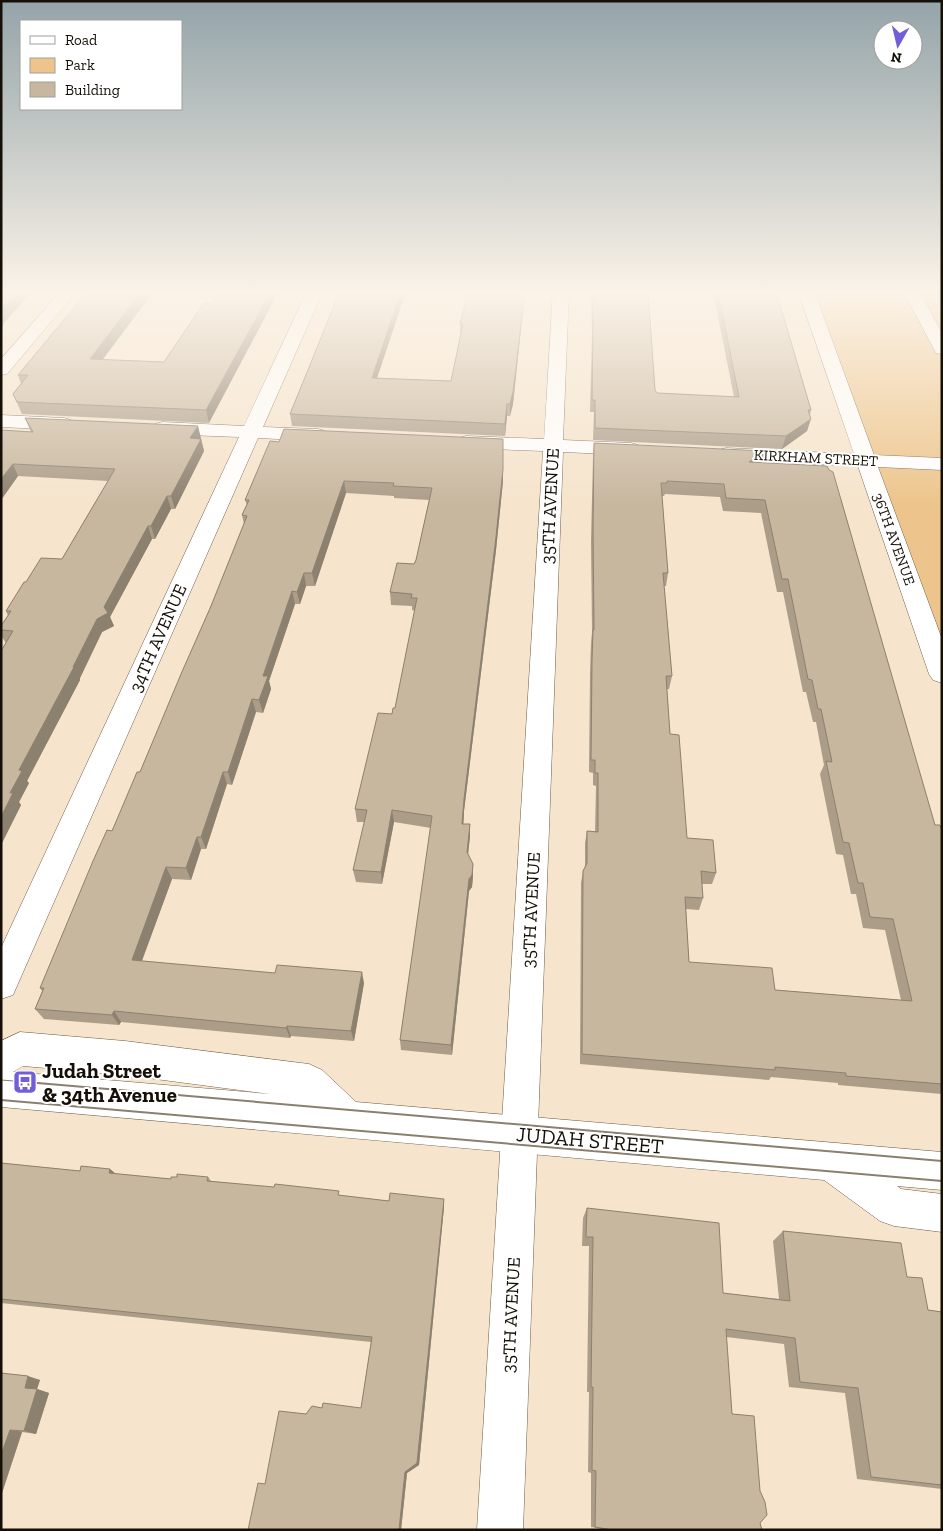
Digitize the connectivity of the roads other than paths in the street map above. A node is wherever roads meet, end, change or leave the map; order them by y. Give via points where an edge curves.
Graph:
1 (283, 362) edge
2 (557, 362) edge
3 (831, 362) edge
4 (1, 421) edge
5 (79, 424) edge
6 (147, 428) edge
7 (251, 432) junction
8 (339, 436) edge
9 (452, 441) edge
10 (553, 446) junction
11 (652, 450) edge
12 (711, 453) edge
13 (866, 460) junction
14 (942, 464) edge
15 (942, 674) edge
16 (1, 984) edge
17 (1, 1060) edge
18 (1, 1090) edge
19 (349, 1120) junction
20 (520, 1134) junction
21 (831, 1161) junction
22 (942, 1171) edge
23 (942, 1213) edge
24 (500, 1530) edge

1 - 7 street, 34TH AVENUE
2 - 10 street, 35TH AVENUE
3 - 13 street, 36TH AVENUE
4 - 5 street
6 - 7 street
7 - 8 street
7 - 16 street, 34TH AVENUE
9 - 10 street
10 - 11 street
10 - 20 street, 35TH AVENUE
12 - 13 street, KIRKHAM STREET
13 - 14 street, KIRKHAM STREET
13 - 15 street, 36TH AVENUE
17 - 19 street via 20,1049 125,1058 309,1082
18 - 19 street, JUDAH STREET
19 - 20 street, JUDAH STREET
20 - 21 street, JUDAH STREET
20 - 24 street, 35TH AVENUE
21 - 22 street, JUDAH STREET
21 - 23 street via 894,1207

